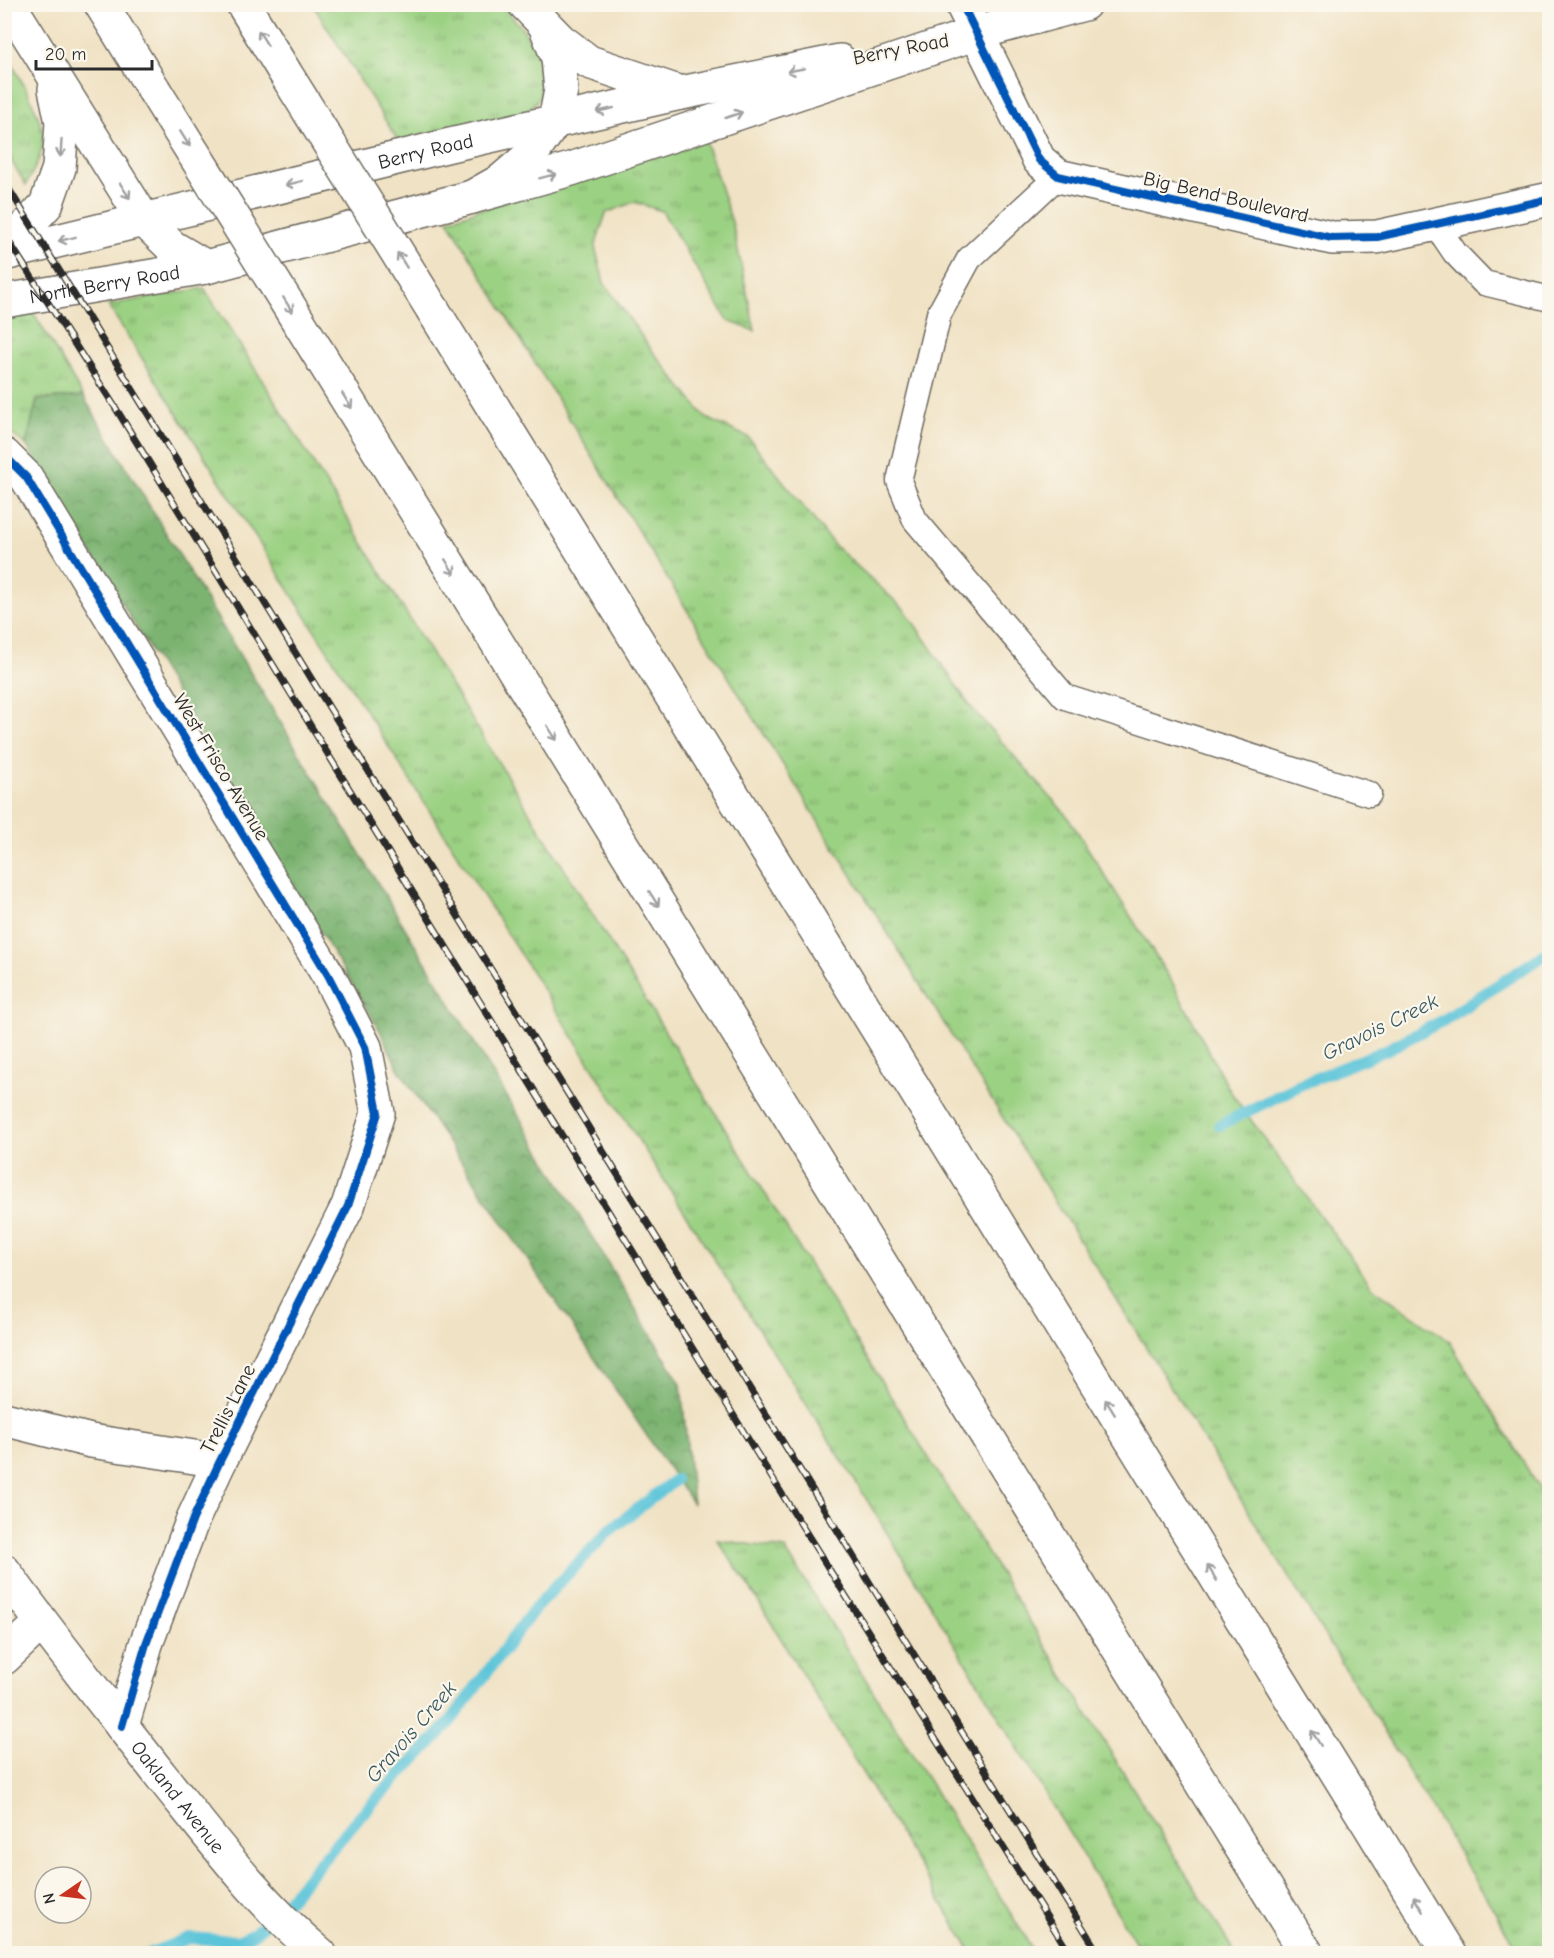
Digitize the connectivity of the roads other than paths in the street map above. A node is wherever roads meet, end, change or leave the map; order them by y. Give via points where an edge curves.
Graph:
1 (9, 4) edge
2 (101, 4) edge
3 (243, 4) edge
4 (962, 4) edge
5 (1084, 4) edge
6 (535, 15) edge
7 (976, 33) junction
8 (50, 70) junction
9 (681, 93) junction
10 (555, 121) junction
11 (1058, 176) junction
12 (472, 197) junction
13 (1550, 199) edge
14 (144, 220) junction
15 (1436, 225) junction
16 (4, 252) edge
17 (206, 267) junction
18 (1550, 299) edge
19 (4, 301) edge
20 (4, 454) edge
21 (1369, 794) dead end
22 (378, 1113) joint
23 (4, 1419) edge
24 (220, 1461) junction
25 (4, 1571) edge
26 (41, 1623) junction
27 (4, 1658) edge
28 (122, 1726) junction
29 (311, 1946) edge
30 (1307, 1953) edge
31 (1449, 1953) edge

1 - 8 main road
2 -> 30 main road, bridge
31 -> 3 main road, bridge
4 - 7 main road
5 - 7 main road
6 - 9 main road via 589,62
6 - 10 main road via 558,58 561,90
7 -> 9 main road, Berry Road
7 - 11 main road via 1039,160
12 -> 7 main road, Berry Road via 571,169
8 -> 14 main road
8 -> 16 main road via 62,122 59,168 46,205
9 -> 10 main road, Berry Road
10 - 12 main road via 531,156 502,180
10 -> 14 main road, Berry Road
11 - 15 main road, Big Bend Boulevard via 1332,238 1377,237
11 - 21 lane via 969,259 939,314 899,480 915,520 1065,697
12 - 17 main road, Berry Road
13 - 15 main road, Big Bend Boulevard
14 -> 16 main road
14 - 17 main road via 172,247
15 - 18 lane via 1455,253 1484,283
17 - 19 main road, North Berry Road
20 - 22 main road, West Frisco Avenue via 26,477 328,975 365,1047
22 - 24 main road, Trellis Lane via 348,1206
23 - 24 main road, Trellis Lane via 91,1441
24 - 28 main road, Trellis Lane via 193,1519 146,1644
25 - 26 main road, Oakland Avenue
26 - 27 main road
26 - 28 main road, Oakland Avenue
28 - 29 main road, Oakland Avenue via 262,1900

